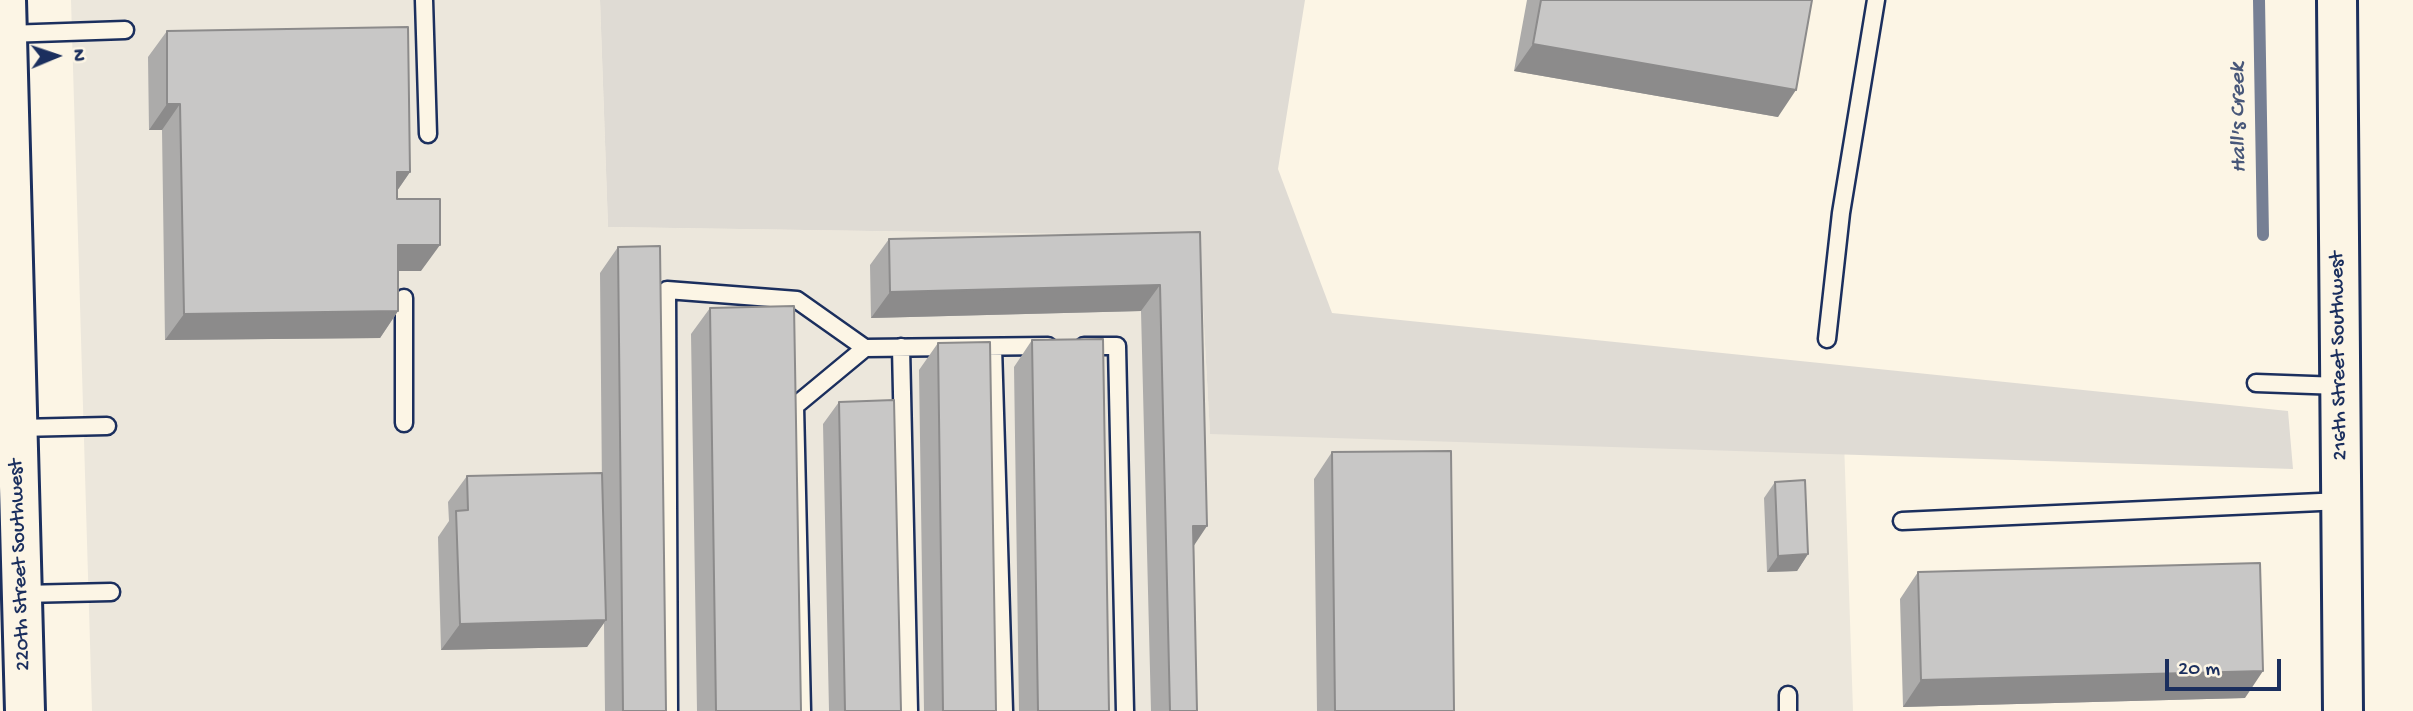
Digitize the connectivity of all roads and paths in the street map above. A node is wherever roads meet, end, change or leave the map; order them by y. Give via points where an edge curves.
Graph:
1 (424, 0) edge
2 (1876, 0) edge
3 (2337, 0) edge
4 (7, 17) edge
5 (125, 30) dead end
6 (428, 134) dead end
7 (404, 298) dead end
8 (1827, 339) dead end
9 (901, 347) junction
10 (993, 347) junction
11 (865, 348) junction
12 (8, 349) edge
13 (2256, 383) dead end
14 (2340, 386) junction
15 (404, 424) dead end
16 (107, 426) dead end
17 (18, 428) junction
18 (2342, 501) junction
19 (1902, 521) dead end
20 (111, 592) dead end
21 (22, 594) junction
22 (25, 711) edge
23 (669, 711) edge
24 (802, 711) edge
25 (909, 711) edge
26 (1004, 711) edge
27 (1125, 711) edge
28 (2343, 711) edge

1 - 6 lane
2 - 8 lane via 1841,213
3 - 14 street, 216th Street Southwest
4 - 5 lane
4 - 12 street, 220th Street Southwest
7 - 15 lane
9 - 10 lane
9 - 11 lane
9 - 25 lane
10 - 26 lane
10 - 27 lane via 1117,346
11 - 23 lane via 797,300 667,290
11 - 24 lane via 795,406
12 - 17 street, 220th Street Southwest
13 - 14 lane
14 - 18 street, 216th Street Southwest
16 - 17 lane
17 - 21 street, 220th Street Southwest
18 - 19 lane
18 - 28 street, 216th Street Southwest
20 - 21 lane
21 - 22 street, 220th Street Southwest via 18,666

